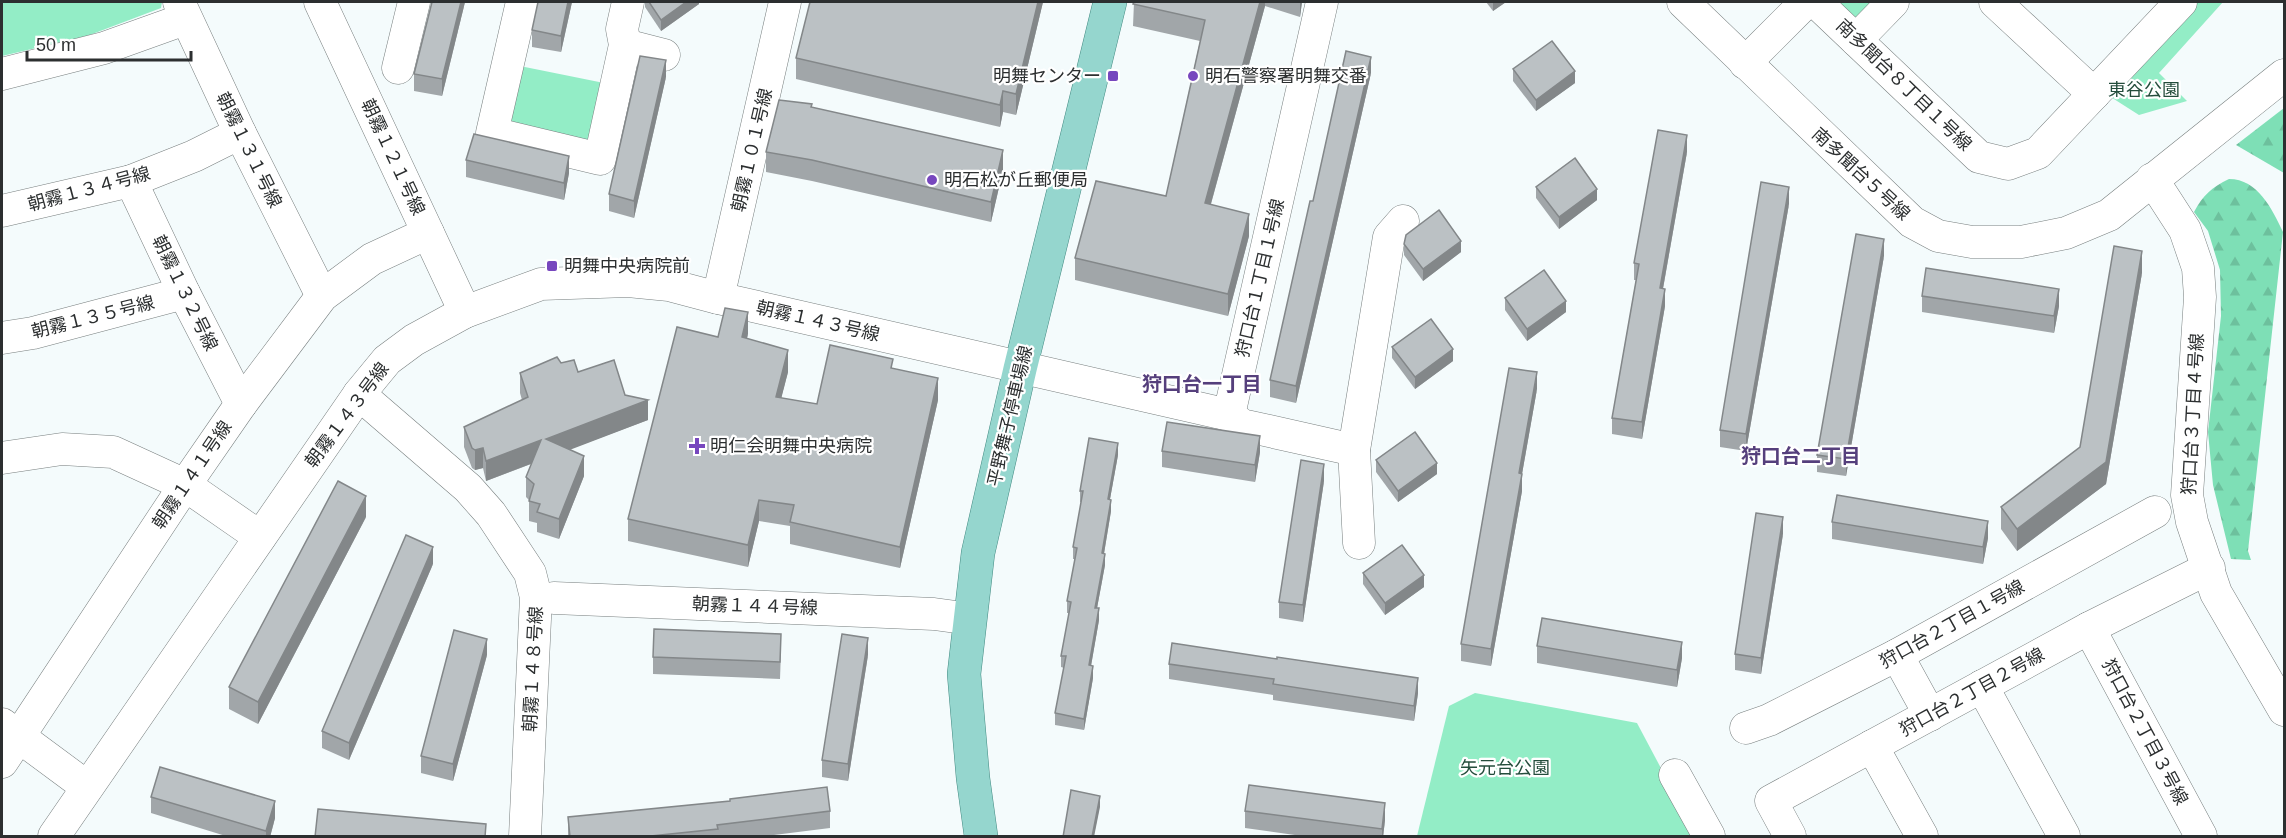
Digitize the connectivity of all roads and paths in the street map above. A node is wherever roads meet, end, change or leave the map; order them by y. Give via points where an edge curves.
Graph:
1 (320, 2) edge
2 (414, 2) edge
3 (522, 2) edge
4 (628, 2) edge
5 (785, 2) edge
6 (1090, 2) edge
7 (1110, 2) edge
8 (1322, 2) edge
9 (1683, 2) edge
10 (1806, 2) edge
11 (1816, 2) edge
12 (1893, 2) edge
13 (1995, 2) edge
14 (2177, 3) edge
15 (182, 10) edge
16 (1856, 40) junction
17 (625, 45) junction
18 (664, 55) dead end
19 (1745, 63) junction
20 (398, 68) dead end
21 (2, 74) edge
22 (2284, 75) edge
23 (2094, 94) junction
24 (240, 133) junction
25 (2152, 179) junction
26 (131, 181) junction
27 (2, 211) edge
28 (1404, 221) dead end
29 (428, 233) junction
30 (184, 293) junction
31 (322, 296) junction
32 (718, 298) junction
33 (465, 312) junction
34 (2, 338) edge
35 (1011, 366) junction
36 (359, 394) junction
37 (241, 404) junction
38 (1229, 415) junction
39 (1354, 450) junction
40 (2, 458) edge
41 (184, 485) junction
42 (2155, 512) dead end
43 (260, 537) junction
44 (1359, 543) dead end
45 (2209, 568) junction
46 (554, 598) dead end
47 (956, 617) junction
48 (2089, 628) junction
49 (1897, 655) junction
50 (1982, 686) junction
51 (2284, 710) edge
52 (1930, 715) junction
53 (1746, 728) dead end
54 (10, 730) edge
55 (1872, 746) junction
56 (2, 762) edge
57 (1675, 775) dead end
58 (87, 787) junction
59 (54, 837) edge
60 (525, 837) edge
61 (966, 837) edge
62 (981, 837) edge
63 (1709, 837) edge
64 (1790, 837) edge
65 (1922, 837) edge
66 (2064, 837) edge
67 (2201, 837) edge

1 - 29 street, 朝霧１２１号線
2 - 20 street
3 - 17 street via 492,133 600,159
4 - 17 street via 622,29
5 - 32 street, 朝霧１０１号線
6 - 35 main road, 平野舞子停車場線
7 - 35 main road, 平野舞子停車場線
8 - 38 street, 狩口台１丁目１号線
9 - 19 street, 南多聞台５号線
10 - 19 street
11 - 16 street, 南多聞台８丁目１号線
12 - 16 street
13 - 23 street
14 - 23 street, 南多聞台８丁目１号線
15 - 21 street via 104,48
15 - 24 street, 朝霧１３１号線
16 - 23 street, 南多聞台８丁目１号線 via 1979,157 2008,164 2038,153
17 - 18 street
19 - 25 street, 南多聞台５号線 via 1912,222 1938,236 1972,242 2021,242 2066,233 2109,216
22 - 25 street, 南多聞台５号線
24 - 26 street, 朝霧１３４号線
24 - 31 street, 朝霧１３１号線
25 - 45 street, 狩口台３丁目４号線 via 2185,230 2198,268 2200,297 2187,495 2192,522
26 - 27 street, 朝霧１３４号線
26 - 30 street, 朝霧１３２号線
28 - 39 street via 1389,237
29 - 31 street, 朝霧１４１号線 via 372,259
29 - 33 street, 朝霧１２１号線
30 - 34 street, 朝霧１３５号線
30 - 37 street, 朝霧１３２号線
31 - 37 street, 朝霧１４１号線
32 - 33 street, 朝霧１４３号線 via 669,285 628,281 541,284
32 - 35 street, 朝霧１４３号線
33 - 36 street, 朝霧１４３号線 via 387,360
35 - 38 street
35 - 47 main road, 平野舞子停車場線 via 987,426
35 - 62 main road, 平野舞子停車場線 via 978,553 964,674
36 - 43 street, 朝霧１４３号線
36 - 60 street, 朝霧１４８号線 via 468,488 491,514 530,573 536,597
37 - 41 street, 朝霧１４１号線
38 - 39 street via 1242,425
39 - 44 street
40 - 41 street via 62,449 113,452
41 - 43 street
41 - 54 street, 朝霧１４１号線
42 - 49 street, 狩口台２丁目１号線
43 - 58 street, 朝霧１４３号線
45 - 48 street, 狩口台２丁目２号線
45 - 51 street, 狩口台３丁目４号線 via 2216,592
46 - 47 street, 朝霧１４４号線
47 - 61 main road, 平野舞子停車場線 via 952,698
48 - 50 street, 狩口台２丁目２号線
48 - 67 street, 狩口台２丁目３号線
49 - 52 street
49 - 53 street, 狩口台２丁目１号線
50 - 52 street, 狩口台２丁目２号線
50 - 66 street
52 - 55 street, 狩口台２丁目２号線
54 - 56 street, 朝霧１４１号線
54 - 58 street
55 - 64 street, 狩口台２丁目２号線 via 1771,801
55 - 65 street
57 - 63 street
58 - 59 street, 朝霧１４３号線

